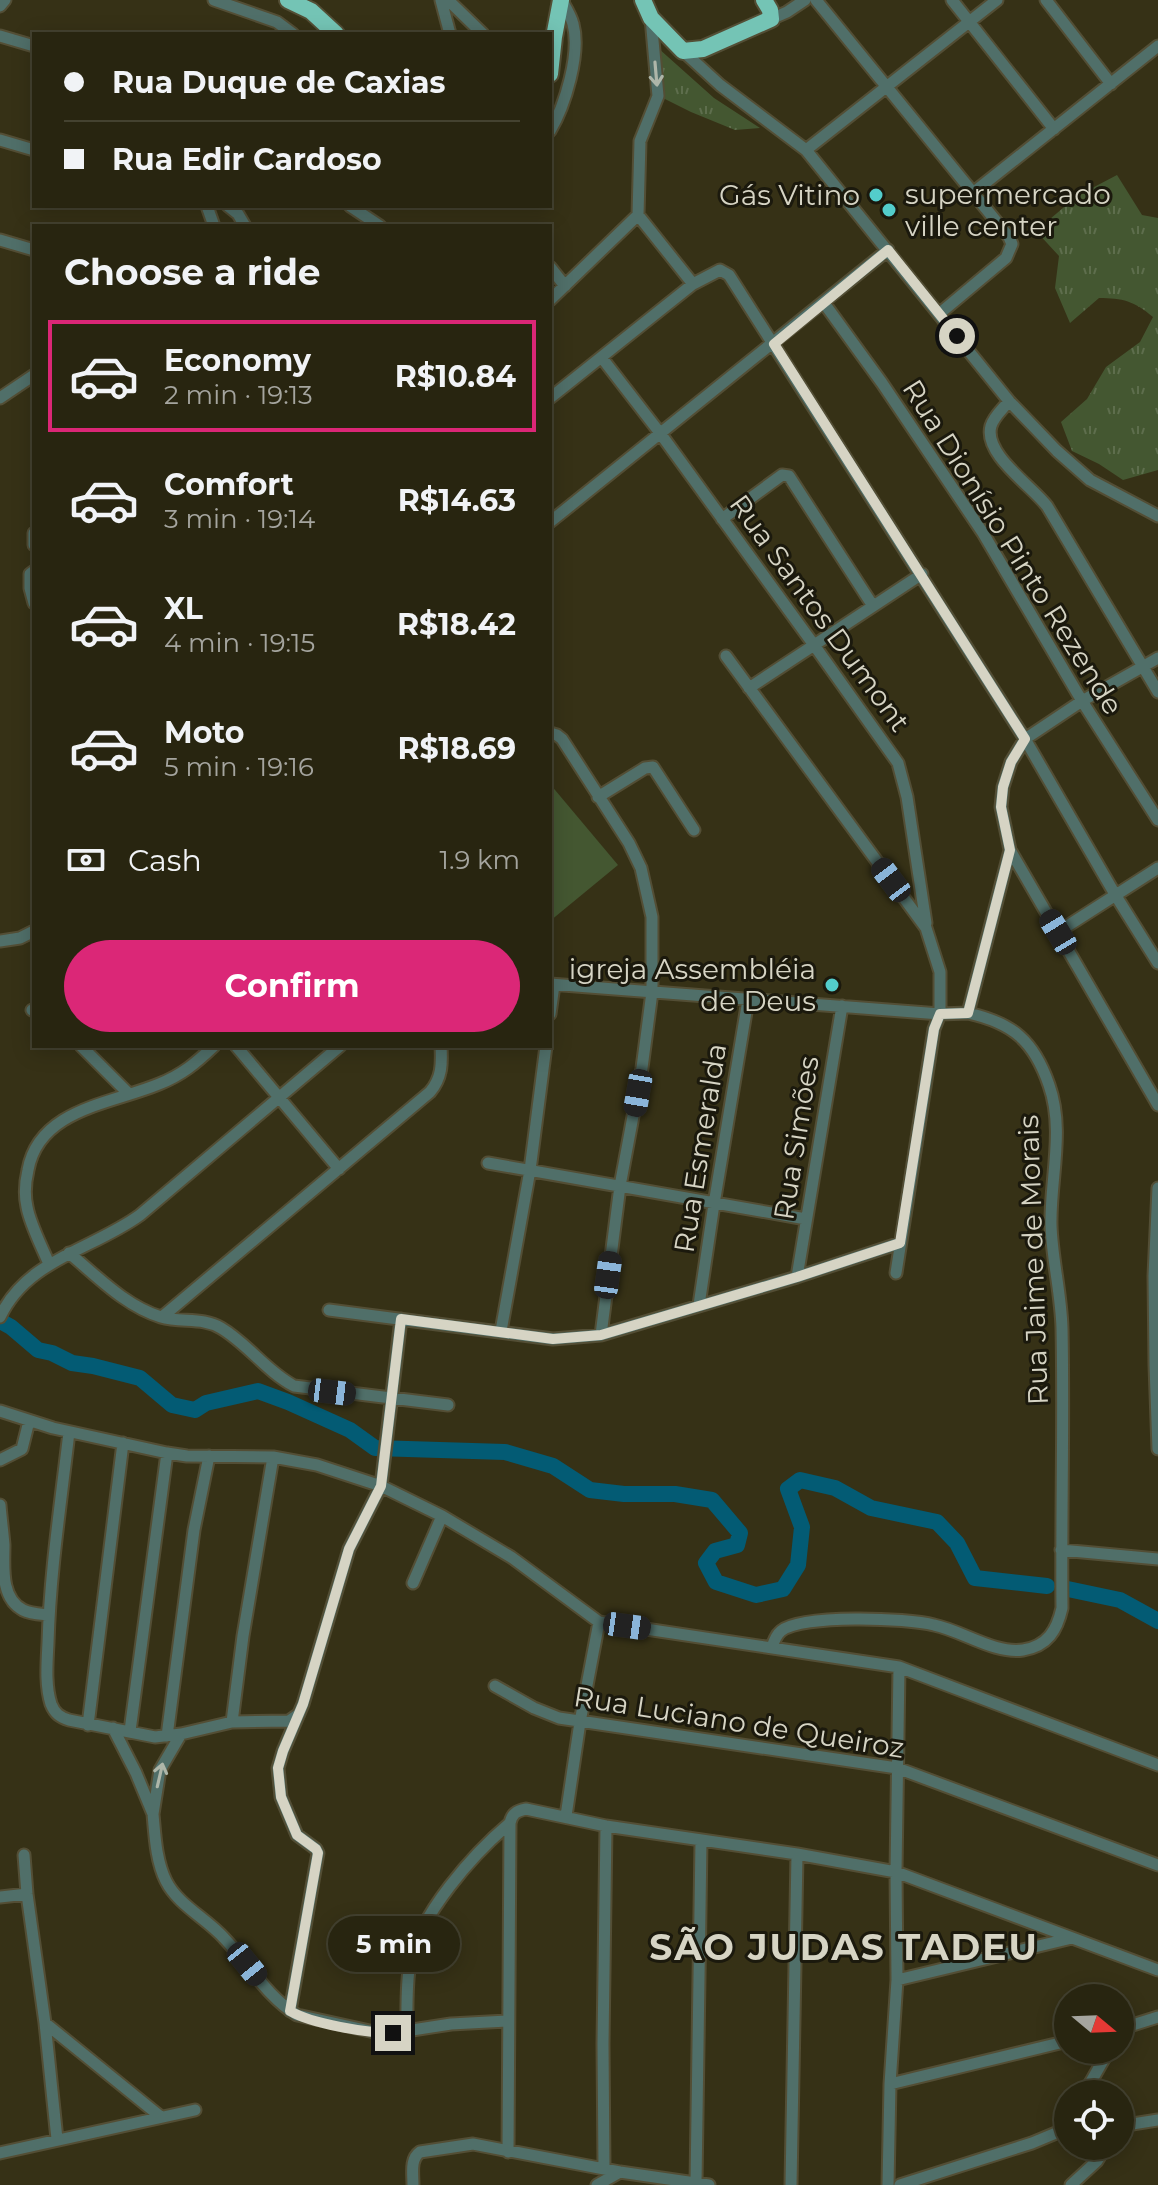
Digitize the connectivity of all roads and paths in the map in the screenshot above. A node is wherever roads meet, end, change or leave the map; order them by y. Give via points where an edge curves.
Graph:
1 (5, 0) edge
2 (214, 0) edge
3 (288, 0) edge
4 (441, 0) edge
5 (448, 0) edge
6 (561, 0) edge
7 (643, 0) edge
8 (764, 0) edge
9 (805, 0) edge
10 (816, 0) edge
11 (952, 0) edge
12 (997, 0) edge
13 (1046, 0) edge
14 (0, 6) edge
15 (651, 18) junction
16 (771, 19) junction
17 (969, 22) junction
18 (290, 32) edge
19 (334, 32) edge
20 (449, 32) edge
21 (481, 32) edge
22 (0, 36) edge
23 (32, 45) edge
24 (1158, 46) edge
25 (703, 49) junction
26 (683, 51) junction
27 (552, 56) edge
28 (700, 66) junction
29 (1111, 84) junction
30 (887, 85) junction
31 (552, 126) edge
32 (1054, 129) junction
33 (0, 140) edge
34 (32, 149) edge
35 (806, 150) junction
36 (974, 192) junction
37 (230, 208) edge
38 (353, 208) edge
39 (638, 215) junction
40 (244, 224) edge
41 (377, 224) edge
42 (0, 240) edge
43 (32, 249) edge
44 (888, 250) junction
45 (552, 270) edge
46 (693, 284) junction
47 (565, 286) junction
48 (552, 298) edge
49 (824, 303) junction
50 (939, 314) junction
51 (774, 344) junction
52 (602, 358) junction
53 (32, 376) edge
54 (552, 396) edge
55 (0, 398) edge
56 (1009, 401) junction
57 (660, 433) junction
58 (1158, 516) edge
59 (722, 519) junction
60 (552, 520) edge
61 (32, 572) edge
62 (922, 574) junction
63 (32, 596) edge
64 (873, 606) junction
65 (814, 645) junction
66 (726, 656) dead end
67 (1158, 658) edge
68 (1142, 667) junction
69 (749, 688) junction
70 (1158, 692) edge
71 (1082, 701) junction
72 (552, 734) edge
73 (1025, 739) junction
74 (598, 797) junction
75 (1158, 820) edge
76 (694, 830) dead end
77 (1010, 850) junction
78 (1158, 868) edge
79 (1116, 896) junction
80 (926, 928) junction
81 (32, 932) edge
82 (1058, 932) junction
83 (0, 941) edge
84 (1158, 963) edge
85 (552, 984) edge
86 (652, 992) junction
87 (748, 1000) junction
88 (842, 1006) junction
89 (968, 1013) junction
90 (940, 1014) junction
91 (83, 1048) edge
92 (212, 1048) edge
93 (238, 1048) edge
94 (338, 1048) edge
95 (441, 1048) edge
96 (546, 1048) edge
97 (129, 1094) junction
98 (280, 1096) junction
99 (1158, 1105) edge
100 (488, 1163) dead end
101 (339, 1169) junction
102 (530, 1170) junction
103 (620, 1186) junction
104 (1158, 1188) edge
105 (714, 1204) junction
106 (806, 1219) junction
107 (900, 1243) junction
108 (69, 1253) junction
109 (49, 1264) junction
110 (896, 1273) dead end
111 (797, 1277) junction
112 (699, 1305) junction
113 (329, 1310) dead end
114 (1, 1315) edge
115 (162, 1317) junction
116 (401, 1319) junction
117 (501, 1331) junction
118 (601, 1335) junction
119 (1156, 1365) edge
120 (392, 1399) junction
121 (448, 1405) dead end
122 (0, 1411) edge
123 (29, 1421) junction
124 (69, 1432) junction
125 (123, 1443) junction
126 (1158, 1449) edge
127 (167, 1453) junction
128 (209, 1456) junction
129 (273, 1457) junction
130 (0, 1460) edge
131 (381, 1486) junction
132 (0, 1505) edge
133 (442, 1516) junction
134 (1061, 1550) junction
135 (1158, 1559) edge
136 (413, 1583) dead end
137 (49, 1615) junction
138 (599, 1622) junction
139 (772, 1647) junction
140 (899, 1667) junction
141 (495, 1686) dead end
142 (299, 1714) junction
143 (232, 1722) junction
144 (580, 1722) junction
145 (88, 1725) junction
146 (113, 1728) junction
147 (130, 1731) junction
148 (181, 1734) junction
149 (167, 1736) junction
150 (1158, 1765) edge
151 (897, 1768) junction
152 (153, 1814) junction
153 (566, 1816) junction
154 (510, 1820) junction
155 (606, 1826) junction
156 (701, 1841) junction
157 (797, 1854) junction
158 (24, 1855) dead end
159 (1158, 1865) edge
160 (896, 1872) junction
161 (27, 1894) junction
162 (0, 1897) edge
163 (1073, 1938) junction
164 (1158, 1970) edge
165 (897, 1980) junction
166 (290, 2011) junction
167 (1158, 2017) edge
168 (507, 2021) junction
169 (45, 2023) junction
170 (1134, 2025) edge
171 (407, 2031) junction
172 (1054, 2044) edge
173 (890, 2084) junction
174 (195, 2110) dead end
175 (161, 2117) junction
176 (1158, 2120) edge
177 (1134, 2124) edge
178 (1054, 2132) edge
179 (57, 2139) junction
180 (508, 2152) junction
181 (0, 2153) edge
182 (1097, 2160) edge
183 (604, 2169) junction
184 (620, 2172) junction
185 (703, 2184) edge
186 (413, 2185) edge
187 (597, 2185) edge
188 (791, 2185) edge
189 (888, 2185) edge
190 (900, 2185) edge
191 (1071, 2185) edge

1 - 14 street
2 - 18 street via 277,22
3 - 19 highway via 311,11
4 - 20 street
5 - 21 street
6 - 27 highway
6 - 31 street via 574,26 574,55
7 - 15 highway
8 - 16 highway
9 - 16 street
10 - 30 street
11 - 17 street
12 - 17 street
13 - 29 street
15 - 26 highway
15 -> 39 street via 658,96 639,157
16 - 25 highway
17 - 30 street
17 - 32 street
22 - 23 street
24 - 29 street
25 - 26 highway
25 - 28 street
26 - 28 street
28 - 35 street
29 - 32 street
30 - 35 street
30 - 36 street
32 - 36 street
33 - 34 street
35 - 44 street
36 - 50 street via 1009,237 1010,251
37 - 40 street
38 - 41 street
39 - 46 street
39 - 47 street
42 - 43 street
44 - 49 street
44 - 50 street
45 - 47 street
46 - 51 street via 725,271
46 - 52 street
47 - 48 street
49 - 51 street
49 - 71 street, Rua Dionísio Pinto Rezende via 983,533
50 - 56 street
51 - 57 street
51 - 62 street
52 - 54 street
52 - 57 street, Rua Santos Dumont
53 - 55 street
56 - 58 street via 1090,480
56 - 68 street via 992,424 992,444 1047,506
57 - 59 street, Rua Santos Dumont
57 - 60 street
59 - 64 street via 782,475 789,476
59 - 65 street, Rua Santos Dumont
61 - 63 street
62 - 64 street
62 - 73 street
64 - 65 street
65 - 69 street
65 - 80 street, Rua Santos Dumont via 898,763
66 - 69 street
67 - 68 street
68 - 70 street
68 - 71 street
69 - 80 street
71 - 73 street
71 - 75 street, Rua Dionísio Pinto Rezende
72 - 74 street via 562,739
73 - 77 street via 1003,787 1001,807
73 - 79 street
74 - 76 street via 653,767
74 - 86 street via 641,868 652,917
77 - 82 street
77 - 89 street
78 - 79 street
79 - 82 street
79 - 84 street
80 - 90 street via 940,972
81 - 83 street
82 - 99 street
85 - 86 street, Rua Jaime de Morais
86 - 87 street, Rua Jaime de Morais
86 - 103 street
87 - 88 street, Rua Jaime de Morais
87 - 105 street, Rua Esmeralda
88 - 90 street, Rua Jaime de Morais
88 - 106 street, Rua Simões
89 - 90 street, Rua Jaime de Morais
89 - 134 street, Rua Jaime de Morais via 1005,1024 1019,1035 1042,1068 1054,1105 1051,1219 1062,1326
90 - 107 street via 931,1039
91 - 97 street
92 - 97 street via 186,1072
93 - 98 street
94 - 98 street
95 - 101 street via 438,1083
96 - 102 street
97 - 109 street via 58,1122 34,1151 24,1190
98 - 101 street
98 - 108 street via 140,1215
100 - 102 street
101 - 115 street
102 - 103 street
102 - 117 street
103 - 105 street
103 - 118 street
104 - 119 street
105 - 106 street
105 - 112 street, Rua Esmeralda
106 - 111 street, Rua Simões
107 - 110 street
107 - 111 street
108 - 109 street
108 - 115 street via 129,1302
109 - 114 street via 11,1295
111 - 112 street
112 - 118 street
113 - 116 street
115 - 120 street via 219,1326 278,1378 303,1389
116 - 117 street
116 - 120 street
117 - 118 street via 553,1339
119 - 126 street
120 - 121 street
120 - 131 street
122 - 123 street
123 - 124 street
123 - 130 street via 22,1449
124 - 125 street
124 - 137 street
125 - 127 street
125 - 145 street
127 - 128 street
127 - 147 street
128 - 129 street
128 - 149 street
129 - 131 street
129 - 143 street
131 - 133 street
131 - 142 street via 349,1549
132 - 137 street via 7,1589 21,1609
133 - 136 street
133 - 138 street via 511,1557
134 - 135 street
134 - 139 street, Rua Jaime de Morais via 1062,1608 1050,1637 1037,1646 1006,1650 931,1624 850,1619 788,1627
137 - 145 street via 52,1706 60,1717
138 - 139 street
138 - 144 street
139 - 140 street
140 - 150 street
140 - 151 street
141 - 144 street, Rua Luciano de Queiroz via 546,1714
142 - 143 street via 289,1721
142 - 166 street via 280,1760 279,1788 297,1835 318,1853
143 - 148 street
144 - 151 street, Rua Luciano de Queiroz
144 - 153 street
145 - 146 street
146 - 147 street
146 - 152 street
147 - 149 street
148 - 149 street
152 -> 148 street via 160,1770
151 - 159 street, Rua Luciano de Queiroz
151 - 160 street
152 - 166 street via 158,1855 170,1888
153 - 154 street via 526,1809
153 - 155 street
154 - 168 street
154 - 171 street via 461,1874 423,1928 410,1962
155 - 156 street
155 - 183 street
156 - 157 street
156 - 185 street
157 - 160 street
157 - 188 street
158 - 161 street
160 - 163 street
160 - 165 street
161 - 162 street
161 - 169 street
163 - 164 street
163 - 165 street
165 - 173 street
166 - 171 street via 368,2031
167 - 170 street
168 - 171 street
168 - 180 street
169 - 175 street
169 - 179 street
172 - 173 street
173 - 189 street
174 - 175 street
175 - 179 street
176 - 177 street
178 - 190 street
179 - 181 street
180 - 183 street
180 - 186 street via 466,2144 420,2152 414,2157
182 - 191 street
183 - 184 street
184 - 185 street
184 - 187 street

